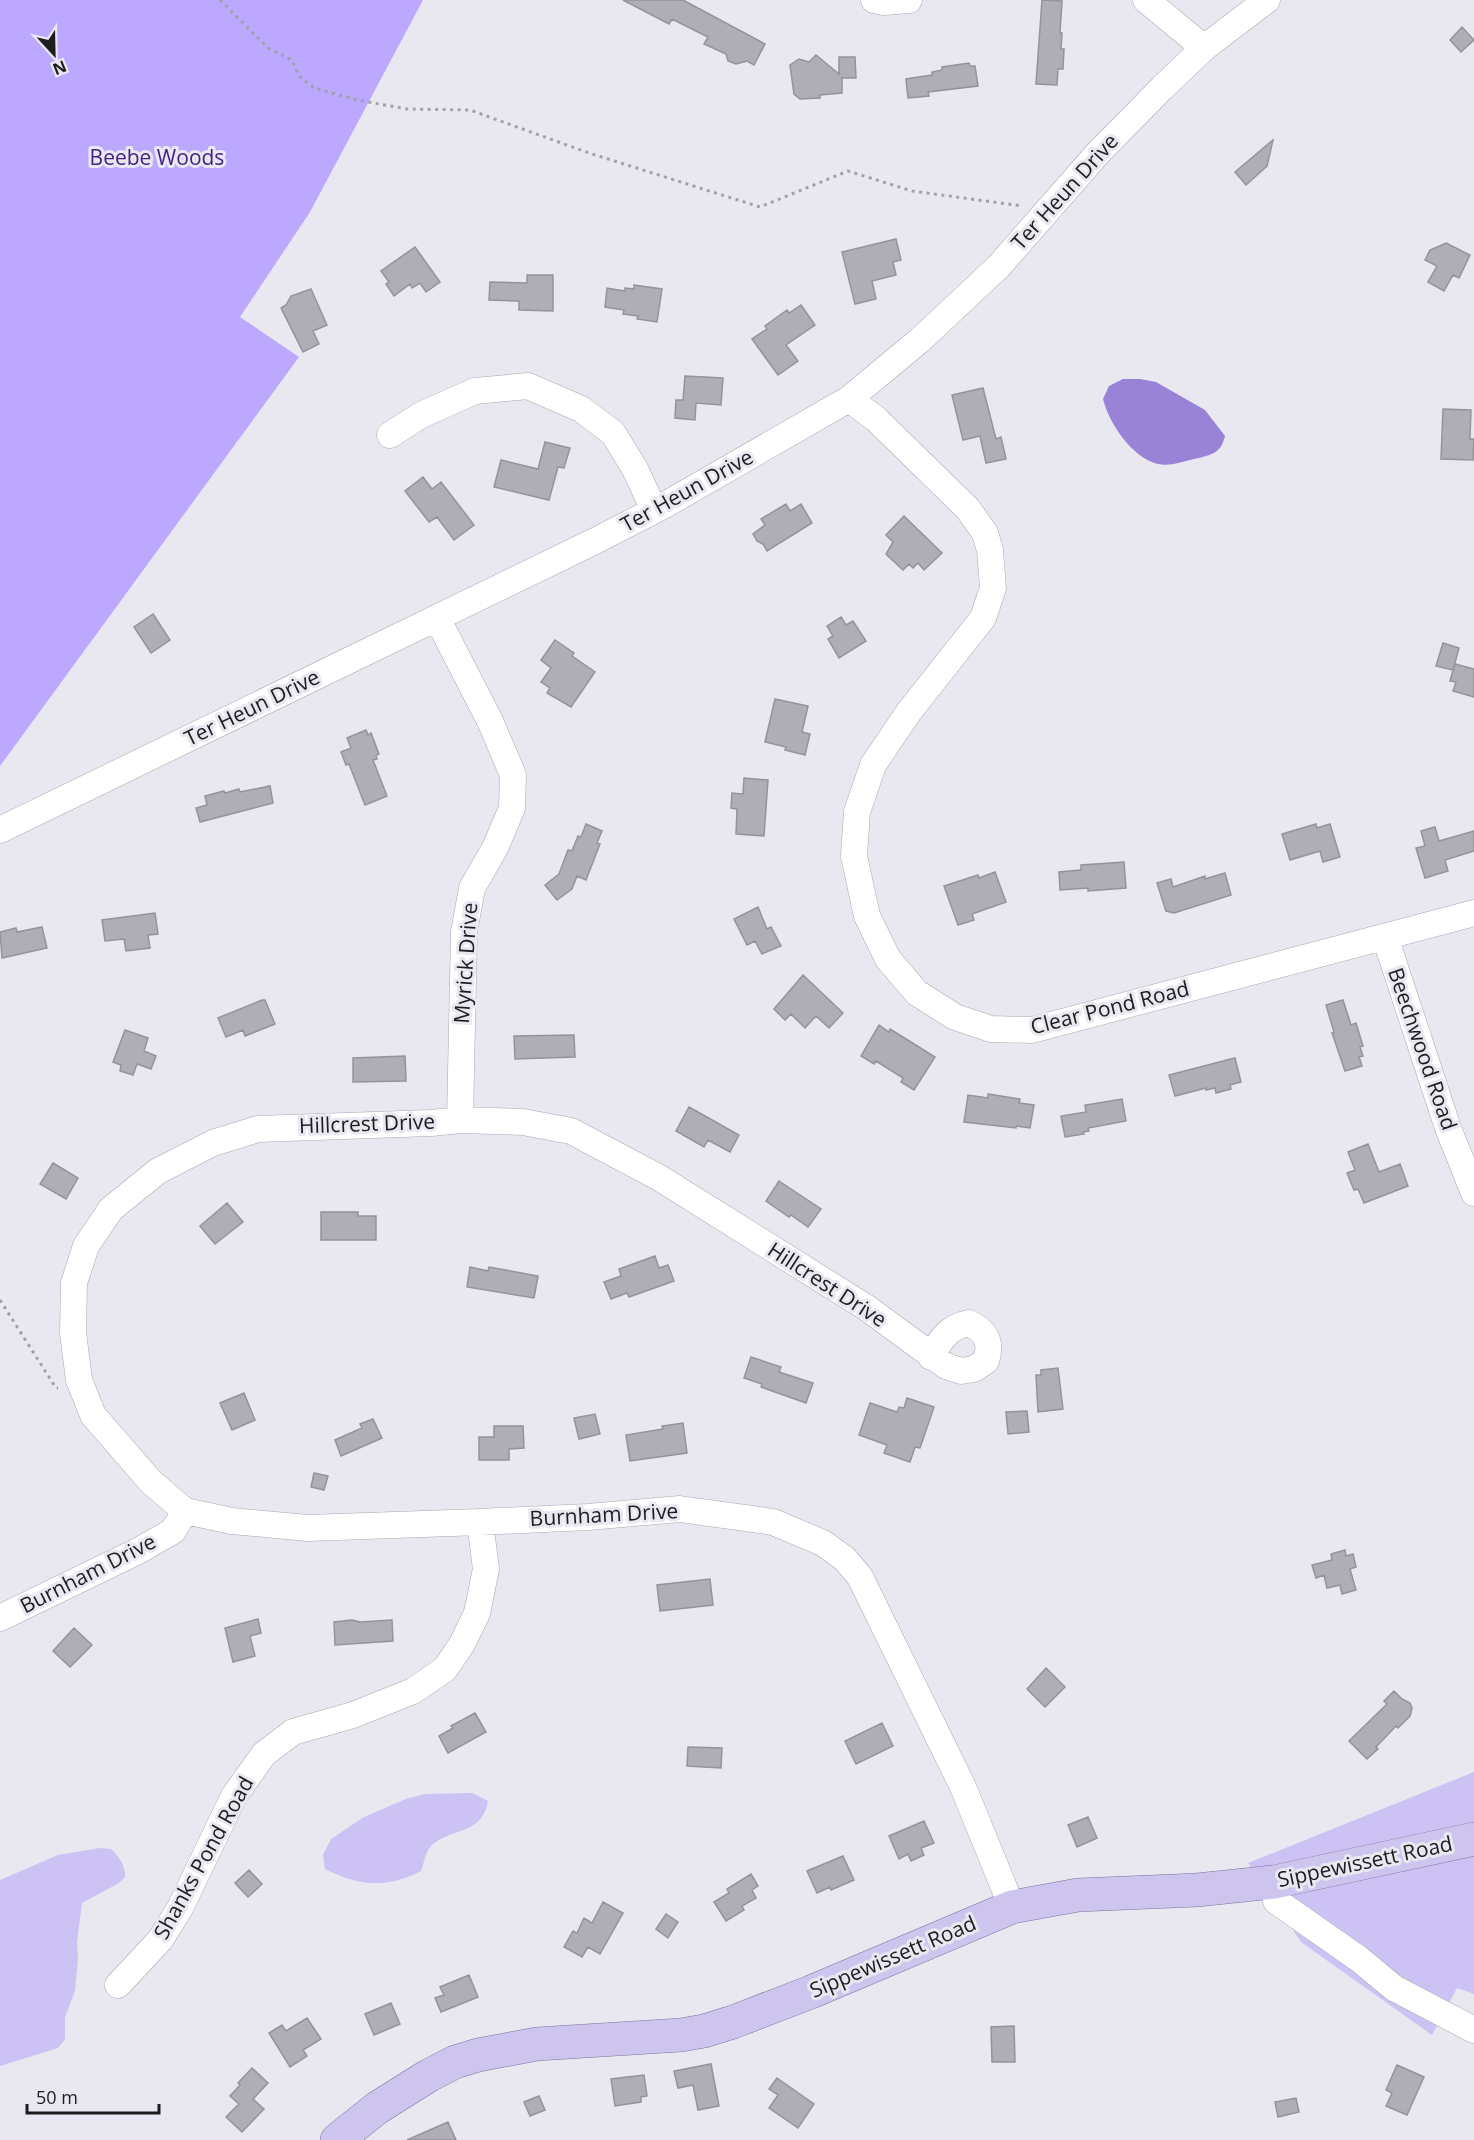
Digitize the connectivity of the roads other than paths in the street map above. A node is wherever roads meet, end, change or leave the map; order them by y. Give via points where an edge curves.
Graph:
1 (874, 0) edge
2 (909, 0) edge
3 (1146, 0) edge
4 (1267, 0) edge
5 (1204, 48) junction
6 (849, 399) junction
7 (390, 435) dead end
8 (654, 510) junction
9 (437, 618) junction
10 (0, 830) edge
11 (1474, 914) edge
12 (1386, 937) junction
13 (460, 1120) junction
14 (1474, 1193) edge
15 (931, 1357) dead end
16 (184, 1511) junction
17 (480, 1522) junction
18 (0, 1618) edge
19 (1474, 1839) edge
20 (1274, 1882) junction
21 (1012, 1907) junction
22 (118, 1985) dead end
23 (1474, 2030) edge
24 (337, 2140) edge

1 - 2 street
3 - 5 street
4 - 5 street, Ter Heun Drive
5 - 6 street, Ter Heun Drive via 1098,153 992,273
6 - 8 street, Ter Heun Drive
6 - 12 street, Clear Pond Road via 876,419 968,509 985,533 990,550 993,588 982,618 873,765 856,812 854,856 867,916 888,959 917,993 955,1017 991,1029 1032,1030
7 - 8 street via 421,415 475,391 528,386 581,410 613,433
8 - 9 street, Ter Heun Drive
9 - 10 street, Ter Heun Drive
9 - 13 street, Myrick Drive via 513,775 512,808 472,888 464,932
11 - 12 street, Clear Pond Road
12 - 14 street, Beechwood Road via 1444,1118
13 - 15 street, Hillcrest Drive via 523,1122 571,1131 658,1177 867,1308
13 - 16 street, Hillcrest Drive via 258,1129 213,1143 158,1171 111,1209 86,1246 74,1283 73,1333 79,1380 93,1415 151,1482
16 - 17 street, Burnham Drive via 232,1521 308,1528
16 - 18 street, Burnham Drive via 173,1531
17 - 21 street, Burnham Drive via 680,1509 773,1522 823,1543 845,1559 860,1577 963,1787
17 - 22 street, Shanks Pond Road via 486,1569 477,1613 445,1668 413,1691 353,1715 293,1732 264,1754 234,1796 180,1908 160,1940
19 - 20 main road, Sippewissett Road
20 - 21 main road, Sippewissett Road via 1078,1895
20 - 23 street via 1276,1901 1394,1988
21 - 24 main road, Sippewissett Road via 811,1992 704,2031 537,2044 455,2062 377,2108

